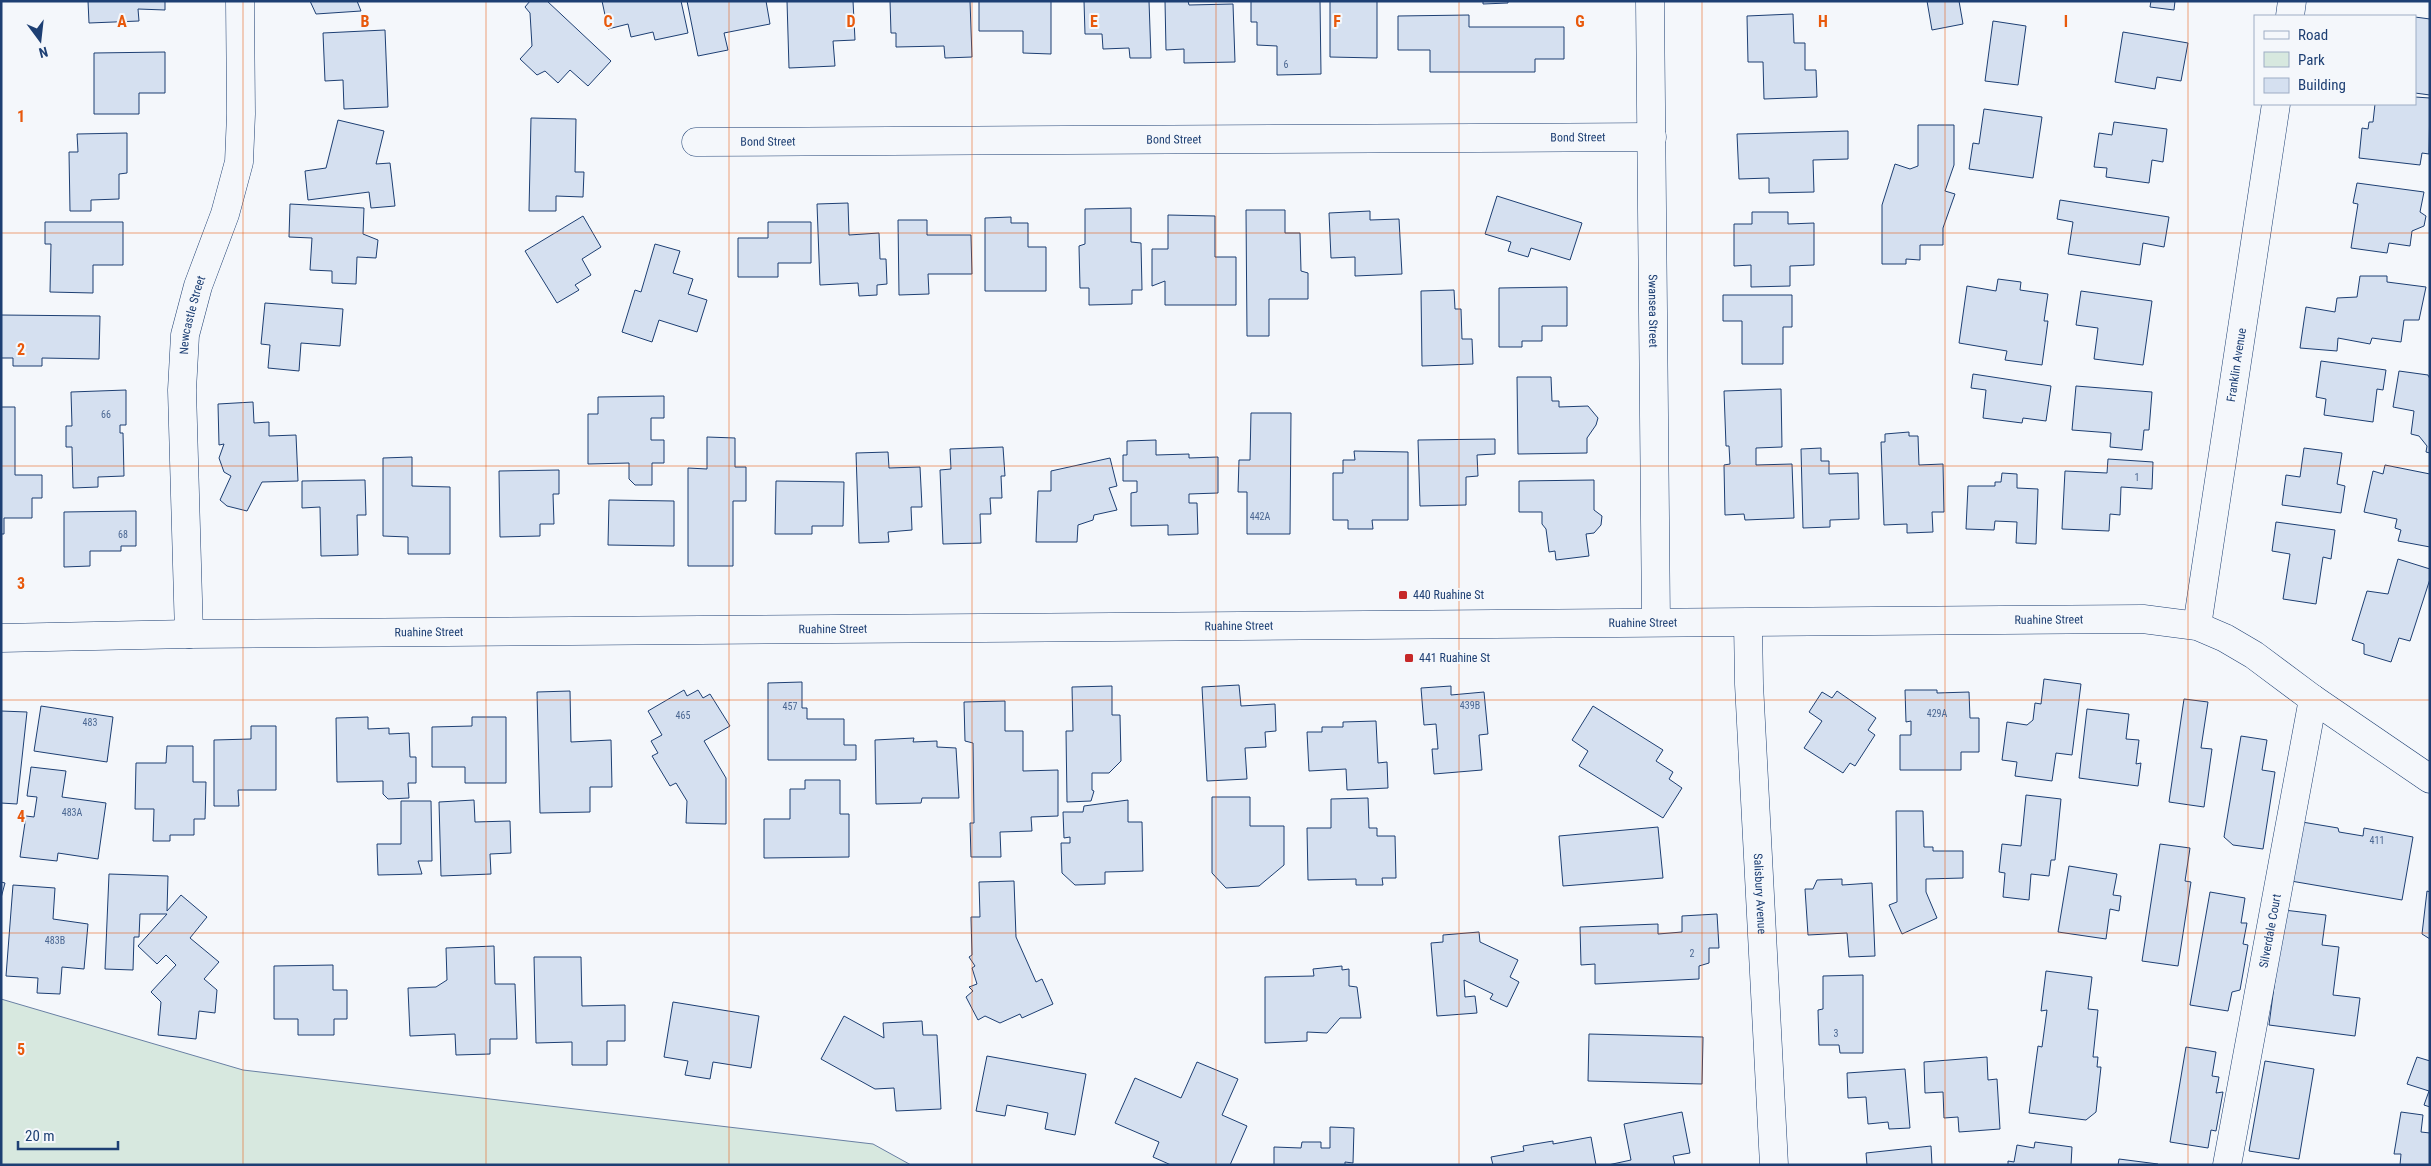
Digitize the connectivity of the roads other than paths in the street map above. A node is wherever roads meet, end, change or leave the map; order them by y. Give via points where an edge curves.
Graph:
1 (240, 1) edge
2 (1650, 1) edge
3 (2292, 1) edge
4 (2290, 15) edge
5 (2276, 105) edge
6 (1652, 137) junction
7 (696, 142) dead end
8 (1656, 622) junction
9 (1748, 623) junction
10 (2196, 626) junction
11 (189, 634) junction
12 (1, 638) edge
13 (2313, 699) junction
14 (2430, 779) edge
15 (1774, 1165) edge
16 (2227, 1165) edge

1 - 11 street, Newcastle Street via 239,162 185,335 182,390
2 - 6 street, Swansea Street
3 - 4 street
5 - 10 street, Franklin Avenue
6 - 7 street, Bond Street
6 - 8 street, Swansea Street
8 - 9 street, Ruahine Street
8 - 11 street, Ruahine Street via 747,632
9 - 10 street, Ruahine Street via 2143,619
9 - 15 street, Salisbury Avenue
10 - 13 street, Ruahine Street via 2254,655
11 - 12 street, Ruahine Street
13 - 14 street, Ruahine Street
13 - 16 street, Silverdale Court

